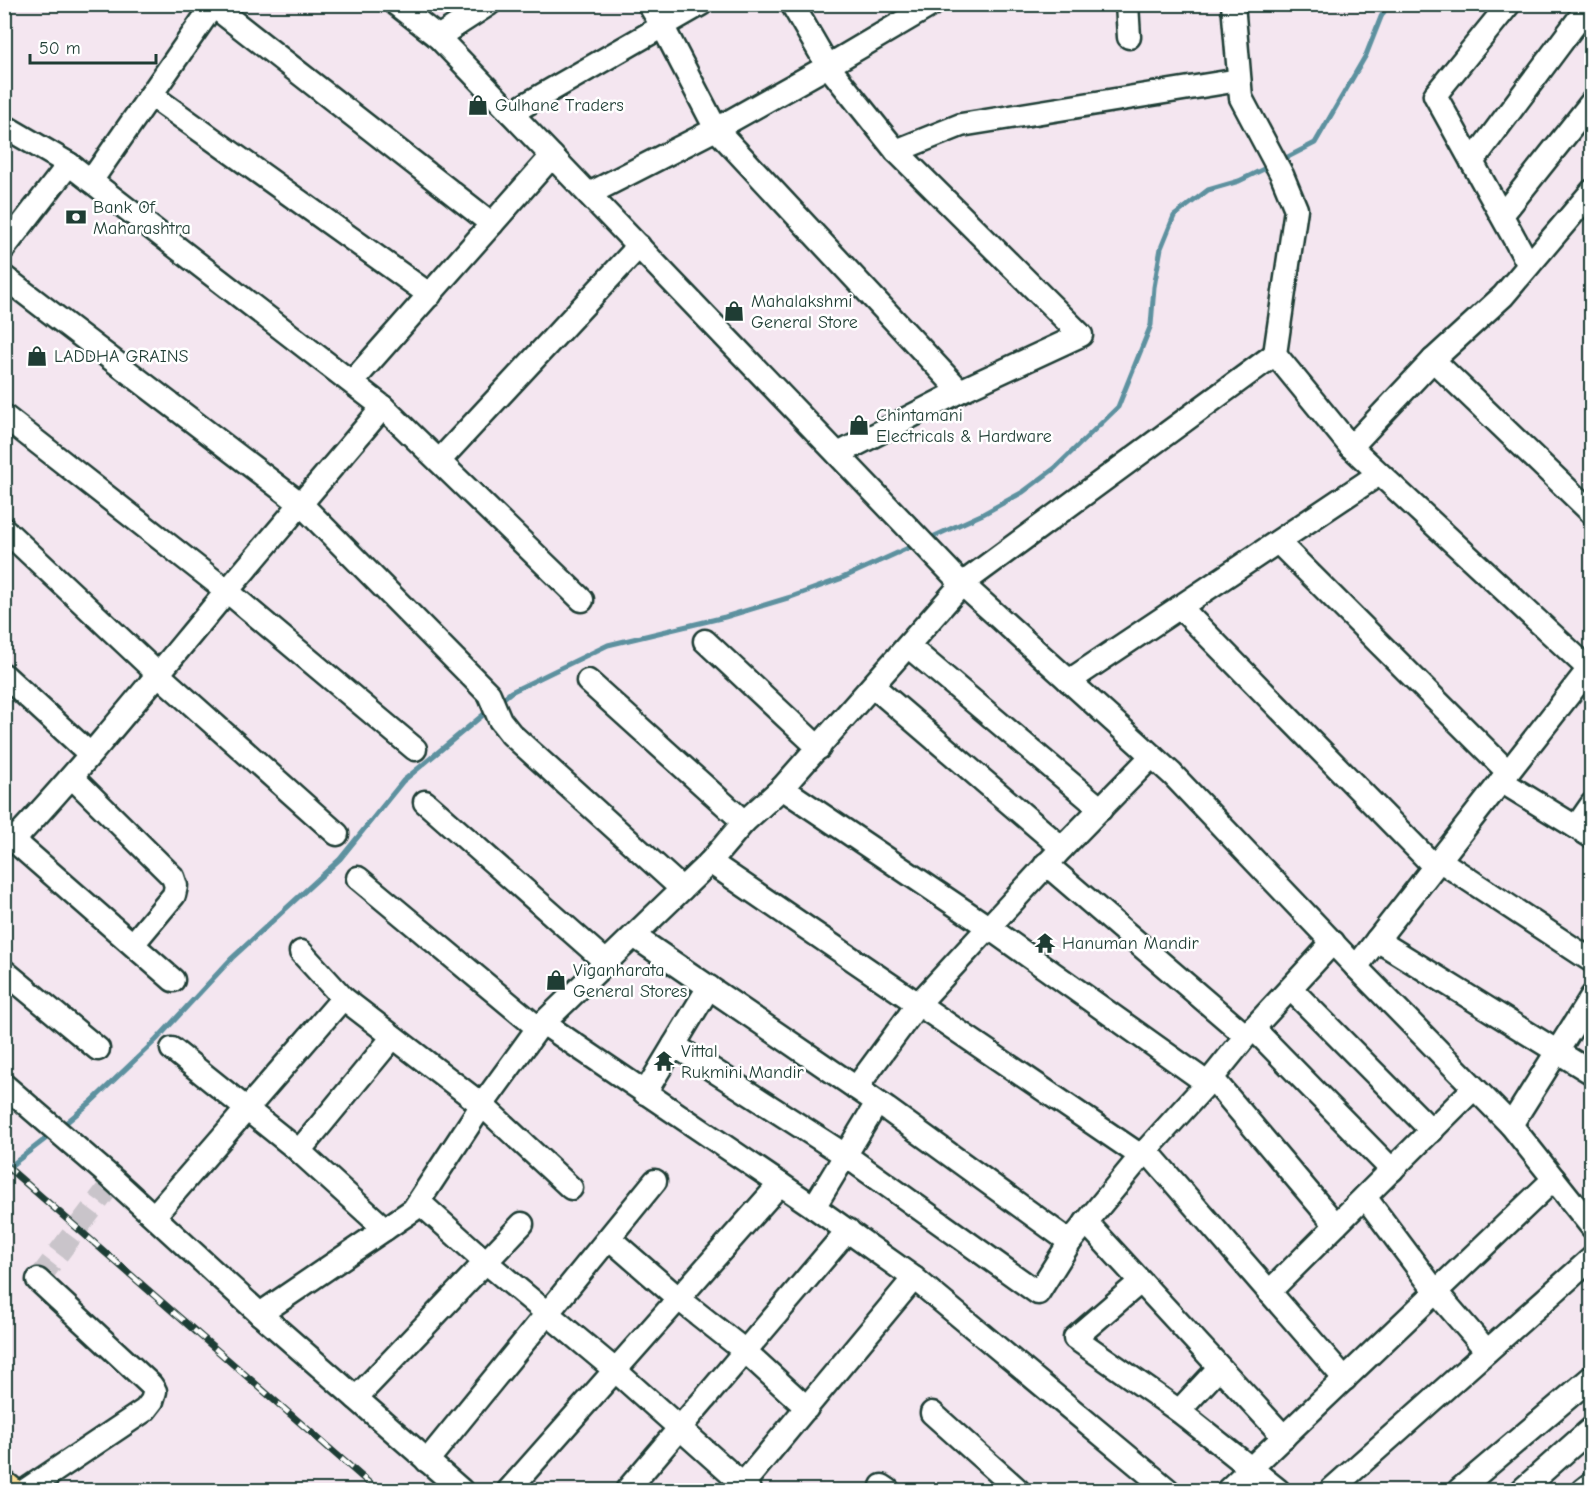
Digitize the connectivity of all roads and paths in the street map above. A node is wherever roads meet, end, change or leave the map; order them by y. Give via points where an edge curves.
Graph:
1 (396, 4) edge
2 (489, 4) edge
3 (649, 4) edge
4 (701, 4) edge
5 (792, 4) edge
6 (933, 4) edge
7 (1127, 4) edge
8 (1233, 4) edge
9 (1509, 4) edge
10 (1590, 4) edge
11 (212, 5) edge
12 (663, 27) junction
13 (438, 36) junction
14 (1129, 37) dead end
15 (828, 66) junction
16 (1239, 80) junction
17 (151, 95) junction
18 (1592, 102) edge
19 (511, 113) junction
20 (4, 126) edge
21 (716, 129) junction
22 (896, 151) junction
23 (552, 156) junction
24 (1472, 162) junction
25 (69, 165) junction
26 (91, 181) junction
27 (1592, 191) edge
28 (589, 194) junction
29 (1502, 215) junction
30 (492, 224) junction
31 (639, 246) junction
32 (4, 248) edge
33 (1529, 265) junction
34 (4, 277) edge
35 (430, 295) junction
36 (1275, 354) junction
37 (1433, 360) junction
38 (352, 382) junction
39 (960, 391) junction
40 (383, 407) junction
41 (4, 416) edge
42 (1351, 447) junction
43 (838, 454) junction
44 (439, 461) junction
45 (1379, 474) junction
46 (301, 504) junction
47 (1592, 513) edge
48 (4, 529) edge
49 (1278, 542) junction
50 (962, 585) junction
51 (227, 591) junction
52 (582, 600) dead end
53 (1180, 607) junction
54 (705, 640) dead end
55 (908, 646) junction
56 (1590, 667) edge
57 (4, 675) edge
58 (159, 675) junction
59 (588, 681) dead end
60 (1070, 681) junction
61 (873, 686) junction
62 (819, 748) junction
63 (415, 749) dead end
64 (90, 754) junction
65 (1152, 756) junction
66 (1505, 776) junction
67 (72, 778) junction
68 (782, 788) junction
69 (425, 802) dead end
70 (1592, 804) edge
71 (1101, 809) junction
72 (744, 822) junction
73 (1584, 832) edge
74 (337, 834) dead end
75 (9, 836) edge
76 (1054, 856) junction
77 (710, 862) junction
78 (1437, 863) junction
79 (358, 878) dead end
80 (682, 889) junction
81 (988, 927) junction
82 (633, 936) junction
83 (1377, 940) junction
84 (1333, 942) junction
85 (132, 944) junction
86 (301, 952) dead end
87 (1592, 961) edge
88 (606, 963) junction
89 (1356, 967) junction
90 (4, 971) edge
91 (173, 980) dead end
92 (709, 987) junction
93 (1291, 989) junction
94 (1592, 996) edge
95 (343, 998) junction
96 (918, 1004) junction
97 (541, 1026) junction
98 (1250, 1032) junction
99 (393, 1037) junction
100 (674, 1044) junction
101 (98, 1049) dead end
102 (172, 1049) dead end
103 (1557, 1051) junction
104 (1592, 1073) edge
105 (1209, 1080) junction
106 (4, 1085) edge
107 (856, 1088) junction
108 (1474, 1088) junction
109 (645, 1093) junction
110 (877, 1103) junction
111 (482, 1104) junction
112 (246, 1107) junction
113 (1511, 1125) junction
114 (1431, 1131) junction
115 (299, 1151) junction
116 (1143, 1153) junction
117 (845, 1155) junction
118 (1392, 1170) junction
119 (1554, 1179) junction
120 (655, 1181) dead end
121 (780, 1184) junction
122 (571, 1188) dead end
123 (1365, 1197) junction
124 (419, 1202) junction
125 (814, 1207) junction
126 (154, 1216) junction
127 (1086, 1222) junction
128 (522, 1224) dead end
129 (1336, 1225) junction
130 (1592, 1227) edge
131 (385, 1229) junction
132 (848, 1230) junction
133 (609, 1238) junction
134 (1070, 1242) junction
135 (1592, 1258) edge
136 (486, 1263) junction
137 (914, 1278) junction
138 (38, 1280) dead end
139 (1140, 1282) junction
140 (1269, 1292) junction
141 (1436, 1292) junction
142 (679, 1299) junction
143 (260, 1314) junction
144 (547, 1314) junction
145 (746, 1352) junction
146 (1487, 1352) junction
147 (1219, 1368) junction
148 (616, 1371) junction
149 (1592, 1377) edge
150 (1345, 1378) junction
151 (356, 1398) junction
152 (807, 1408) junction
153 (1179, 1411) junction
154 (932, 1413) dead end
155 (1592, 1428) edge
156 (680, 1429) junction
157 (1284, 1437) junction
158 (428, 1461) junction
159 (1251, 1469) junction
160 (1592, 1483) edge
161 (4, 1485) edge
162 (743, 1489) edge
163 (10, 1491) edge
164 (26, 1491) edge
165 (461, 1491) edge
166 (509, 1491) edge
167 (627, 1491) edge
168 (1018, 1491) edge
169 (1168, 1491) edge
170 (1228, 1491) edge
171 (1278, 1491) edge
172 (1331, 1491) edge
173 (1459, 1491) edge
174 (1522, 1491) edge
175 (1583, 1491) edge

1 - 13 street
2 - 13 street
3 - 12 street
4 - 12 street
5 - 15 street
6 - 15 street
7 - 14 street
8 - 16 street
9 - 24 street via 1435,95
10 - 24 street
11 - 17 street
11 - 30 street
12 - 19 street
12 - 21 street
13 - 19 street
15 - 21 street
15 - 22 street
16 - 22 street via 961,125
16 - 36 street via 1241,98 1296,209
17 - 26 street
17 - 35 street
18 - 29 street
19 - 23 street
20 - 25 street
21 - 28 street
21 - 39 street
22 - 39 street via 1081,335
23 - 28 street
23 - 30 street
24 - 29 street
25 - 26 street
25 - 32 street
26 - 38 street
27 - 33 street
28 - 31 street
29 - 33 street
30 - 35 street
31 - 43 street
31 - 44 street
33 - 37 street via 1503,297
34 - 46 street
35 - 38 street
36 - 42 street
36 - 50 street
37 - 42 street
37 - 47 street
38 - 40 street
39 - 43 street
40 - 44 street
40 - 46 street
41 - 51 street
42 - 45 street
43 - 50 street
44 - 52 street
45 - 49 street
45 - 56 street
46 - 51 street
46 - 80 street via 489,694 511,734
48 - 58 street
49 - 53 street
49 - 66 street
50 - 55 street
50 - 60 street
51 - 58 street
51 - 63 street
53 - 60 street
53 - 78 street
54 - 62 street
55 - 61 street
55 - 71 street
56 - 66 street
57 - 64 street
58 - 64 street
58 - 74 street
59 - 72 street
60 - 65 street
61 - 62 street
61 - 76 street
62 - 68 street
64 - 67 street
65 - 71 street
65 - 84 street
66 - 73 street
66 - 78 street
67 - 75 street
67 - 85 street via 173,877 174,895
68 - 72 street
68 - 81 street
69 - 88 street
70 - 73 street
71 - 76 street
72 - 77 street
75 - 85 street
76 - 81 street
76 - 98 street
77 - 80 street
77 - 96 street
78 - 83 street
78 - 87 street
79 - 97 street
80 - 82 street
81 - 96 street
81 - 105 street
82 - 88 street
82 - 92 street
83 - 89 street
83 - 103 street
84 - 89 street
84 - 93 street
85 - 91 street
86 - 95 street
88 - 97 street
89 - 108 street
90 - 101 street
92 - 100 street
92 - 107 street
93 - 98 street
93 - 114 street
94 - 103 street
95 - 99 street
95 - 112 street
96 - 107 street
96 - 116 street
97 - 109 street
97 - 111 street
98 - 105 street
98 - 118 street
99 - 111 street
99 - 115 street
100 - 109 street
100 - 117 street
102 - 112 street
103 - 104 street
103 - 113 street
105 - 116 street
105 - 129 street
106 - 126 street
107 - 110 street
108 - 113 street
108 - 114 street
109 - 121 street
110 - 117 street
110 - 134 street
111 - 122 street
111 - 124 street
112 - 115 street
112 - 126 street
113 - 119 street
114 - 118 street
115 - 131 street
116 - 127 street
116 - 140 street
117 - 125 street
117 - 134 street via 1038,1293
118 - 123 street
119 - 130 street
119 - 141 street
120 - 133 street
121 - 125 street
121 - 142 street
123 - 129 street
123 - 141 street
124 - 131 street
124 - 136 street
125 - 132 street
126 - 143 street
127 - 134 street
127 - 139 street
128 - 136 street
129 - 140 street
131 - 143 street
132 - 137 street
132 - 145 street
133 - 142 street
133 - 144 street
135 - 146 street
136 - 144 street
136 - 151 street
137 - 152 street
137 - 169 street
138 - 164 street via 155,1391 145,1410
139 - 147 street
139 - 153 street via 1076,1338
140 - 150 street
141 - 146 street
141 - 150 street
142 - 145 street
142 - 148 street
143 - 151 street
144 - 148 street
144 - 158 street
145 - 152 street
145 - 156 street
146 - 172 street
147 - 153 street
147 - 157 street
148 - 156 street
148 - 166 street
149 - 173 street
150 - 157 street
151 - 158 street
152 - 162 street
153 - 159 street
154 - 168 street
155 - 174 street
156 - 162 street
156 - 167 street
157 - 159 street
158 - 165 street
159 - 170 street
159 - 171 street
160 - 175 street
161 - 163 main road

